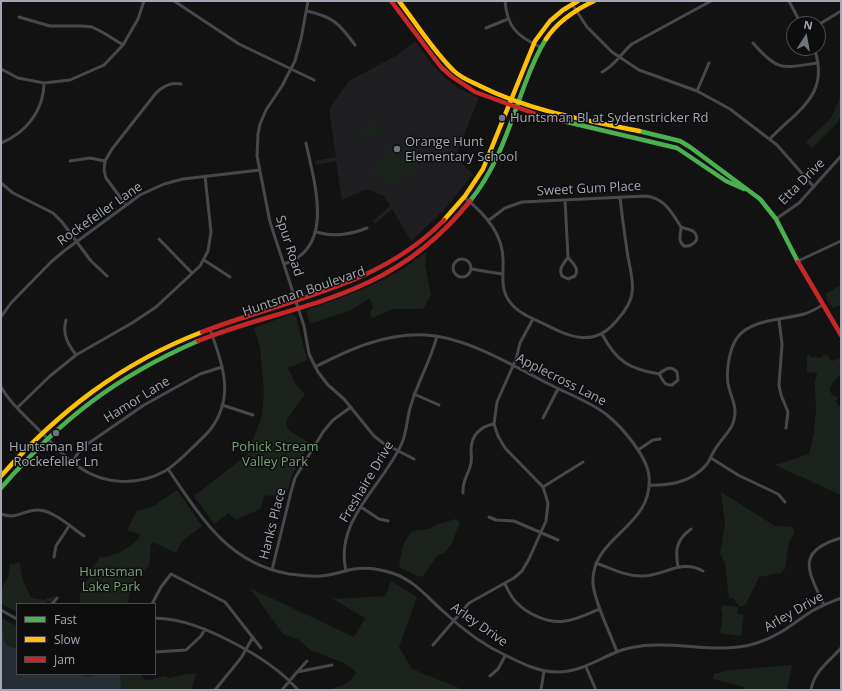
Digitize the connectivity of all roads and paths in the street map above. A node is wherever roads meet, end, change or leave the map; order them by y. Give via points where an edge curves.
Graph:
1 (144, 1) edge
2 (174, 1) edge
3 (308, 1) edge
4 (391, 1) edge
5 (399, 1) edge
6 (505, 1) edge
7 (578, 1) edge
8 (594, 1) edge
9 (711, 1) edge
10 (789, 1) edge
11 (572, 4) junction
12 (576, 10) junction
13 (307, 11) junction
14 (841, 11) edge
15 (797, 16) edge
16 (19, 18) dead end
17 (508, 20) junction
18 (826, 20) edge
19 (486, 28) dead end
20 (753, 43) dead end
21 (533, 44) junction
22 (123, 45) junction
23 (355, 45) dead end
24 (540, 47) junction
25 (816, 56) edge
26 (619, 57) junction
27 (710, 63) dead end
28 (818, 63) junction
29 (1, 69) edge
30 (291, 69) junction
31 (602, 72) dead end
32 (314, 80) dead end
33 (44, 83) junction
34 (182, 84) dead end
35 (697, 91) junction
36 (512, 99) junction
37 (518, 101) junction
38 (509, 105) junction
39 (516, 108) junction
40 (770, 139) junction
41 (1, 143) edge
42 (306, 143) dead end
43 (841, 156) edge
44 (70, 161) dead end
45 (105, 161) junction
46 (260, 170) junction
47 (205, 176) junction
48 (1, 183) edge
49 (814, 187) junction
50 (752, 192) junction
51 (464, 197) junction
52 (620, 197) junction
53 (565, 200) junction
54 (469, 202) junction
55 (126, 205) junction
56 (776, 219) junction
57 (489, 220) junction
58 (681, 227) junction
59 (367, 228) dead end
60 (316, 232) junction
61 (159, 239) dead end
62 (76, 242) junction
63 (841, 242) edge
64 (568, 257) junction
65 (204, 260) junction
66 (798, 262) junction
67 (284, 264) junction
68 (472, 269) junction
69 (192, 273) junction
70 (502, 274) junction
71 (107, 276) dead end
72 (230, 277) dead end
73 (296, 300) junction
74 (823, 304) junction
75 (298, 308) junction
76 (1, 317) edge
77 (533, 319) junction
78 (66, 320) dead end
79 (779, 320) junction
80 (210, 329) junction
81 (602, 334) junction
82 (841, 335) edge
83 (212, 336) junction
84 (437, 336) junction
85 (76, 355) junction
86 (513, 366) junction
87 (222, 367) junction
88 (315, 367) junction
89 (659, 374) junction
90 (1, 387) edge
91 (558, 389) junction
92 (414, 394) junction
93 (222, 405) junction
94 (439, 405) dead end
95 (351, 407) junction
96 (18, 408) junction
97 (253, 414) dead end
98 (543, 418) dead end
99 (494, 424) junction
100 (786, 428) dead end
101 (42, 433) junction
102 (47, 438) junction
103 (660, 439) dead end
104 (638, 450) junction
105 (398, 451) junction
106 (710, 458) junction
107 (414, 459) dead end
108 (72, 462) junction
109 (583, 462) dead end
110 (168, 469) junction
111 (1, 476) edge
112 (649, 485) junction
113 (543, 487) junction
114 (1, 488) edge
115 (463, 493) dead end
116 (785, 502) dead end
117 (361, 507) junction
118 (1, 514) edge
119 (489, 517) dead end
120 (388, 520) dead end
121 (70, 526) junction
122 (691, 529) dead end
123 (541, 532) junction
124 (84, 536) dead end
125 (841, 538) edge
126 (558, 540) dead end
127 (54, 557) dead end
128 (596, 563) junction
129 (678, 567) junction
130 (272, 570) junction
131 (346, 571) junction
132 (703, 571) dead end
133 (504, 584) junction
134 (57, 598) dead end
135 (841, 598) edge
136 (53, 603) edge
137 (153, 603) edge
138 (824, 604) junction
139 (600, 609) junction
140 (1, 610) edge
141 (16, 618) edge
142 (156, 618) edge
143 (453, 621) junction
144 (205, 629) junction
145 (253, 638) junction
146 (433, 645) dead end
147 (261, 648) dead end
148 (841, 648) edge
149 (246, 649) junction
150 (156, 652) edge
151 (618, 652) junction
152 (837, 653) junction
153 (505, 656) junction
154 (841, 656) edge
155 (307, 661) dead end
156 (332, 665) dead end
157 (586, 666) junction
158 (544, 671) junction
159 (297, 672) junction
160 (490, 676) dead end
161 (289, 680) junction
162 (215, 690) edge
163 (282, 690) edge
164 (298, 690) edge
165 (541, 690) edge
166 (596, 690) edge
167 (811, 690) edge

1 - 22 street via 138,19
2 - 30 street via 239,44
3 - 13 street, Spur Road
4 - 38 street via 441,67 451,76 475,92
5 - 36 street via 455,72
6 - 17 street
7 - 11 street, Huntsman Boulevard
8 - 12 street, Huntsman Boulevard
9 - 26 street via 638,40
10 - 15 street
11 - 12 street
11 - 21 street, Huntsman Boulevard via 550,21
12 - 24 street, Huntsman Boulevard via 558,24
12 - 26 street via 594,35
13 - 23 street via 333,20
13 - 30 street, Spur Road
14 - 18 street
16 - 22 street via 50,26 92,28
17 - 19 street
17 - 21 street via 517,32
20 - 28 street via 768,60 776,64 789,67
21 - 24 street
21 - 36 street, Huntsman Boulevard
22 - 33 street via 104,65 70,80
24 - 37 street, Huntsman Boulevard
25 - 28 street
26 - 31 street via 609,69
26 - 35 street via 646,73
27 - 35 street
28 - 40 street via 817,81 811,97
29 - 33 street via 18,78
30 - 32 street
30 - 46 street, Spur Road via 260,124 257,145
33 - 41 street via 43,98 32,119 19,133
34 - 45 street via 175,82 156,93
35 - 40 street via 730,109
36 - 37 street
36 - 38 street, Huntsman Boulevard
37 - 39 street, Huntsman Boulevard
37 - 50 street via 563,116 680,141
38 - 39 street
38 - 51 street, Huntsman Boulevard via 486,163
39 - 50 street via 564,123 677,148 726,181
39 - 54 street, Huntsman Boulevard via 484,182
40 - 49 street
42 - 60 street via 317,201
43 - 49 street, Etta Drive
44 - 45 street via 90,158
45 - 55 street via 106,178
46 - 47 street, Rockefeller Lane
46 - 67 street, Spur Road via 270,222
47 - 55 street, Rockefeller Lane via 164,184
47 - 65 street via 211,232
48 - 62 street via 13,193 53,213
49 - 56 street, Etta Drive via 799,203
50 - 56 street
51 - 54 street
51 - 73 street, Huntsman Boulevard via 434,229 392,261 352,280
52 - 53 street, Sweet Gum Place
52 - 58 street, Sweet Gum Place via 645,196 658,200 669,208
52 - 81 street via 633,292 622,315
53 - 57 street, Sweet Gum Place via 517,204 505,208
53 - 64 street
54 - 57 street
54 - 75 street, Huntsman Boulevard via 434,239 387,273 360,286
55 - 62 street, Rockefeller Lane
56 - 66 street
57 - 70 street via 501,244
58 - 58 street, Sweet Gum Place via 696,234 692,246 684,246 681,243
59 - 60 street via 351,234
60 - 67 street via 304,254
61 - 69 street
62 - 71 street
62 - 76 street, Rockefeller Lane via 51,262 11,303
63 - 66 street
64 - 64 street via 577,269 575,276 568,279 560,272
65 - 69 street
65 - 72 street
66 - 74 street
67 - 73 street, Spur Road
68 - 68 street via 469,274 462,277 455,274 453,266 457,260 465,259
68 - 70 street
69 - 85 street via 149,313
70 - 77 street via 504,291 510,303
73 - 75 street, Spur Road
73 - 80 street, Huntsman Boulevard
74 - 79 street via 806,314
74 - 82 street
75 - 83 street, Huntsman Boulevard
75 - 88 street, Spur Road via 309,354
77 - 81 street via 573,337 589,338
77 - 86 street via 520,343
78 - 85 street via 65,335
79 - 100 street via 782,344 779,386 788,412
79 - 106 street via 748,328 733,344 727,379 734,405 734,419 730,432
80 - 83 street
80 - 101 street, Huntsman Boulevard via 176,342 122,370 80,400
81 - 89 street via 611,350 625,363 639,370
83 - 87 street
83 - 102 street, Huntsman Boulevard via 179,349 126,376 84,405
84 - 86 street, Applecross Lane via 467,344
84 - 88 street, Applecross Lane via 412,335 380,340 354,348
84 - 92 street, Freshaire Drive
85 - 96 street via 50,376
86 - 91 street, Applecross Lane
86 - 99 street via 497,402
87 - 93 street via 225,388
87 - 108 street, Hamor Lane via 200,374 144,406 82,448
88 - 95 street, Spur Road via 322,378
89 - 89 street via 672,368 677,372 678,380 672,385 666,384
90 - 96 street
91 - 98 street
91 - 104 street, Applecross Lane via 606,415
92 - 94 street
92 - 105 street, Freshaire Drive via 405,435
93 - 97 street
93 - 110 street via 209,430
95 - 105 street, Spur Road via 374,436
95 - 130 street, Hanks Place via 333,420 323,432 295,478
96 - 101 street
99 - 113 street via 505,448
99 - 115 street via 484,427 473,438 471,463 463,484
101 - 102 street
101 - 111 street, Huntsman Boulevard
102 - 108 street
102 - 114 street, Huntsman Boulevard
103 - 104 street via 653,440
104 - 112 street, Applecross Lane via 647,465
105 - 107 street, Spur Road
105 - 117 street, Freshaire Drive
106 - 112 street via 698,472 684,481 669,485
106 - 116 street via 732,472 778,494
108 - 110 street via 94,475 119,481 145,479
109 - 113 street
110 - 130 street, Arley Drive via 221,540 246,559
112 - 128 street, Applecross Lane via 646,500 636,518 605,548
113 - 123 street via 548,509
117 - 120 street via 378,519
117 - 131 street, Freshaire Drive via 346,538
118 - 121 street via 13,516 42,510
119 - 123 street via 514,521
121 - 124 street
121 - 127 street via 56,546
122 - 129 street via 684,534 678,545
123 - 126 street
123 - 133 street via 524,568
125 - 138 street via 821,545 810,559 810,575
128 - 129 street via 624,573 642,576 651,576
128 - 139 street, Applecross Lane via 593,584
129 - 132 street via 694,567
130 - 131 street, Arley Drive via 311,576
131 - 143 street, Arley Drive via 373,569 400,576 421,590
133 - 139 street via 520,606 550,621 568,621
133 - 143 street via 469,603
134 - 136 street
135 - 138 street, Arley Drive
137 - 145 street via 170,574 225,602
138 - 151 street, Arley Drive via 784,631 747,646 728,648 652,645
139 - 151 street, Applecross Lane
140 - 141 street
142 - 144 street via 178,620
143 - 146 street
143 - 153 street, Arley Drive
144 - 149 street
144 - 150 street via 202,636 186,650
145 - 147 street
145 - 149 street
148 - 152 street
149 - 161 street
149 - 162 street
151 - 157 street, Arley Drive
152 - 154 street
152 - 167 street via 818,672
153 - 158 street, Arley Drive
153 - 160 street via 498,669
155 - 159 street
156 - 159 street
157 - 158 street, Arley Drive via 564,672
157 - 166 street
158 - 165 street
159 - 161 street
161 - 163 street
161 - 164 street

